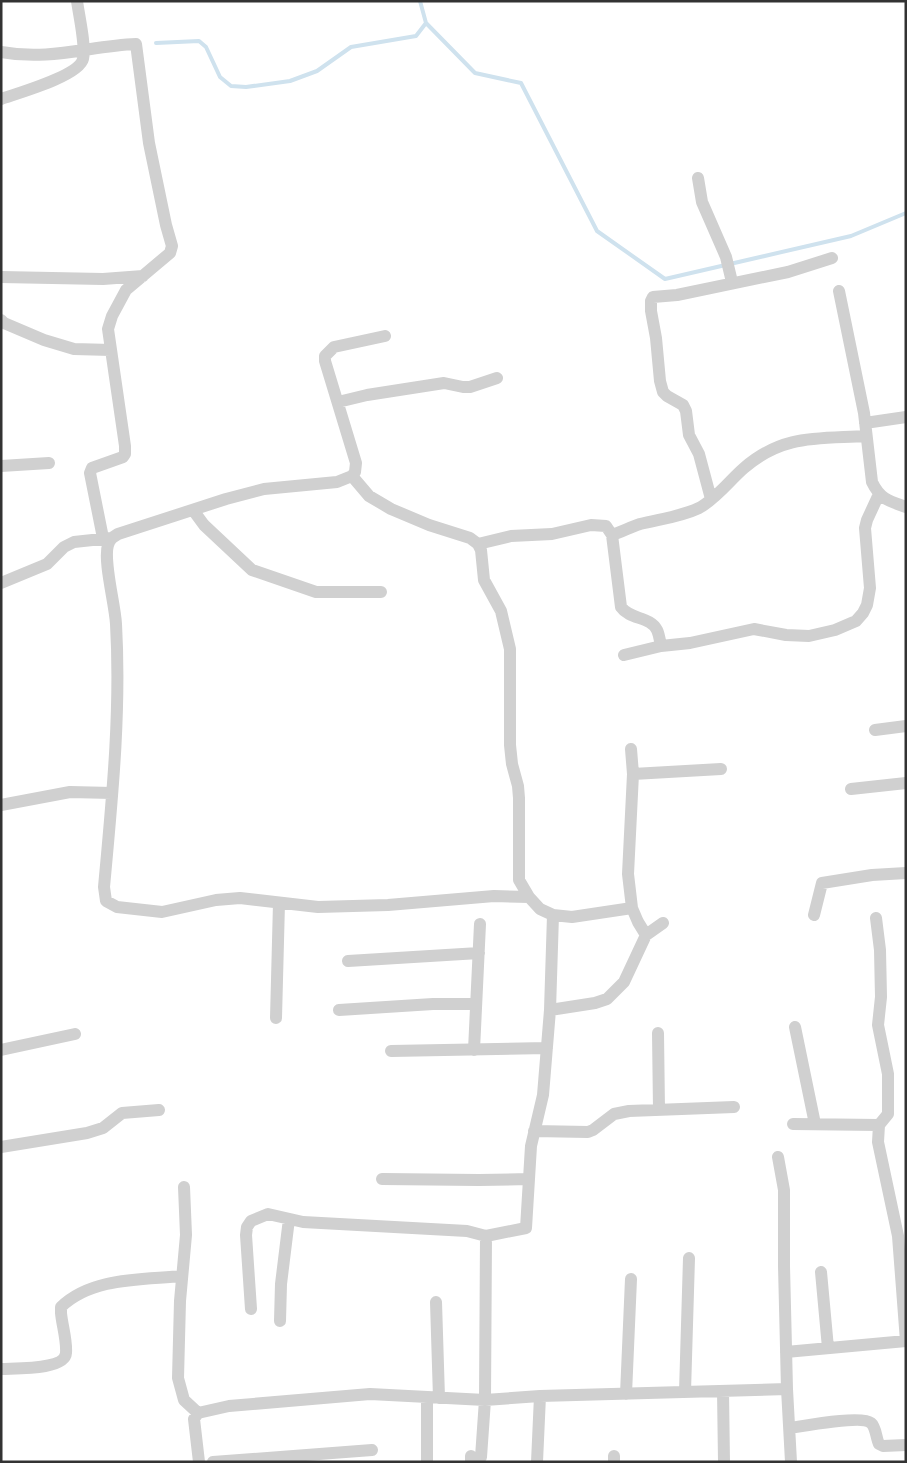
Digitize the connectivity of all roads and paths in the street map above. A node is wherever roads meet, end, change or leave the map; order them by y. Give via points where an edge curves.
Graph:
1 (77, 1) edge
2 (84, 51) junction
3 (1, 52) edge
4 (1, 99) edge
5 (698, 178) dead end
6 (832, 258) dead end
7 (1, 276) edge
8 (143, 276) junction
9 (731, 280) junction
10 (839, 291) dead end
11 (1, 320) edge
12 (385, 336) dead end
13 (110, 350) junction
14 (497, 378) dead end
15 (338, 402) junction
16 (906, 418) edge
17 (865, 430) junction
18 (49, 462) dead end
19 (1, 466) edge
20 (352, 476) junction
21 (879, 494) junction
22 (711, 498) junction
23 (906, 507) edge
24 (193, 510) junction
25 (612, 535) junction
26 (107, 538) junction
27 (478, 544) junction
28 (1, 583) edge
29 (381, 592) dead end
30 (661, 646) junction
31 (624, 655) dead end
32 (906, 726) edge
33 (875, 730) dead end
34 (631, 748) dead end
35 (720, 768) dead end
36 (633, 774) junction
37 (906, 782) edge
38 (851, 789) dead end
39 (112, 793) junction
40 (1, 805) edge
41 (906, 872) edge
42 (528, 897) junction
43 (279, 904) junction
44 (632, 908) junction
45 (814, 915) dead end
46 (553, 916) junction
47 (876, 918) dead end
48 (663, 923) dead end
49 (480, 924) dead end
50 (646, 935) junction
51 (479, 953) junction
52 (348, 961) dead end
53 (476, 1004) junction
54 (339, 1010) dead end
55 (550, 1010) junction
56 (276, 1018) dead end
57 (795, 1027) dead end
58 (658, 1033) dead end
59 (75, 1034) dead end
60 (547, 1048) junction
61 (1, 1050) edge
62 (474, 1050) junction
63 (391, 1051) dead end
64 (734, 1107) dead end
65 (159, 1110) dead end
66 (659, 1110) junction
67 (793, 1124) dead end
68 (815, 1124) junction
69 (879, 1124) junction
70 (534, 1131) junction
71 (1, 1147) edge
72 (778, 1157) dead end
73 (529, 1178) junction
74 (382, 1179) dead end
75 (184, 1187) dead end
76 (289, 1219) junction
77 (486, 1236) junction
78 (689, 1258) dead end
79 (821, 1272) dead end
80 (182, 1276) junction
81 (632, 1279) dead end
82 (436, 1302) dead end
83 (251, 1309) dead end
84 (280, 1321) dead end
85 (906, 1341) edge
86 (828, 1348) junction
87 (786, 1352) junction
88 (1, 1369) edge
89 (788, 1389) junction
90 (723, 1391) junction
91 (685, 1392) junction
92 (626, 1394) junction
93 (540, 1396) junction
94 (433, 1398) junction
95 (486, 1400) junction
96 (198, 1412) junction
97 (790, 1428) junction
98 (906, 1445) edge
99 (372, 1450) dead end
100 (475, 1458) edge
101 (199, 1462) edge
102 (213, 1462) edge
103 (427, 1462) edge
104 (536, 1462) edge
105 (724, 1462) edge
106 (791, 1462) edge

1 - 2 street
2 - 3 street via 40,56
2 - 4 street via 83,61 69,75
2 - 8 street via 136,44 149,143 172,246 170,253
5 - 9 street via 702,202 726,257
6 - 9 street via 788,272
7 - 8 street via 103,279
8 - 13 street via 126,290 112,316 108,329
9 - 22 street via 677,295 653,297 651,301 662,386 667,396 686,411 689,435 700,454
10 - 17 street
11 - 13 street via 44,340 74,349
12 - 15 street via 334,347 327,352 325,361
13 - 26 street via 125,454 92,468 90,473
14 - 15 street via 470,387 444,383
15 - 20 street via 356,463
16 - 17 street
17 - 21 street via 872,482
17 - 22 street via 782,444 746,466
18 - 19 street
20 - 24 street via 337,482 264,489
20 - 27 street via 369,496 391,509 470,538
21 - 23 street
21 - 30 street via 865,528 870,588 867,605 856,620 835,630 809,636 754,629 690,644
22 - 25 street via 693,510
24 - 26 street
24 - 29 street via 204,526 252,570 316,592
25 - 27 street via 606,526 590,525 552,534 511,536
25 - 30 street via 621,607 652,625 657,630
26 - 28 street via 74,542 47,564
26 - 39 street via 116,623 118,708
27 - 42 street via 484,580 501,611 510,648 510,745 519,798 519,880
30 - 31 street
32 - 33 street
34 - 36 street
35 - 36 street
36 - 44 street via 628,874
37 - 38 street
39 - 40 street via 70,792
39 - 43 street via 104,887 106,901 111,905 162,912 240,898
41 - 45 street via 822,883
42 - 43 street via 494,896 388,905
42 - 46 street
43 - 56 street
44 - 46 street via 572,917
44 - 50 street
46 - 55 street
47 - 69 street via 881,998 878,1025 888,1074 888,1114
48 - 50 street
49 - 51 street
50 - 55 street via 624,982 607,999
51 - 52 street
51 - 53 street
53 - 54 street
53 - 62 street
55 - 60 street
57 - 68 street
58 - 66 street
59 - 61 street
60 - 62 street
60 - 70 street via 543,1094
62 - 63 street
64 - 66 street
65 - 71 street via 122,1113 103,1128 87,1133
66 - 70 street via 614,1114 588,1132
67 - 68 street
68 - 69 street
69 - 85 street via 878,1142 898,1236
70 - 73 street
72 - 87 street via 784,1190
73 - 74 street
73 - 77 street via 526,1228
75 - 80 street via 186,1235
76 - 77 street via 467,1231
76 - 83 street via 268,1214 251,1221 247,1227
76 - 84 street via 280,1284
77 - 95 street
78 - 91 street
79 - 86 street
80 - 88 street via 106,1284 69,1299 61,1307 65,1359 44,1366
80 - 96 street via 178,1378 184,1400
81 - 92 street
82 - 94 street
85 - 86 street
86 - 87 street
87 - 89 street
89 - 90 street
89 - 97 street
90 - 91 street
90 - 105 street
91 - 92 street
92 - 93 street
93 - 95 street
93 - 104 street
94 - 95 street
94 - 96 street via 370,1394 229,1406
94 - 103 street
95 - 100 street
96 - 101 street via 194,1419
97 - 98 street via 864,1420 874,1427 879,1444
97 - 106 street
99 - 102 street

